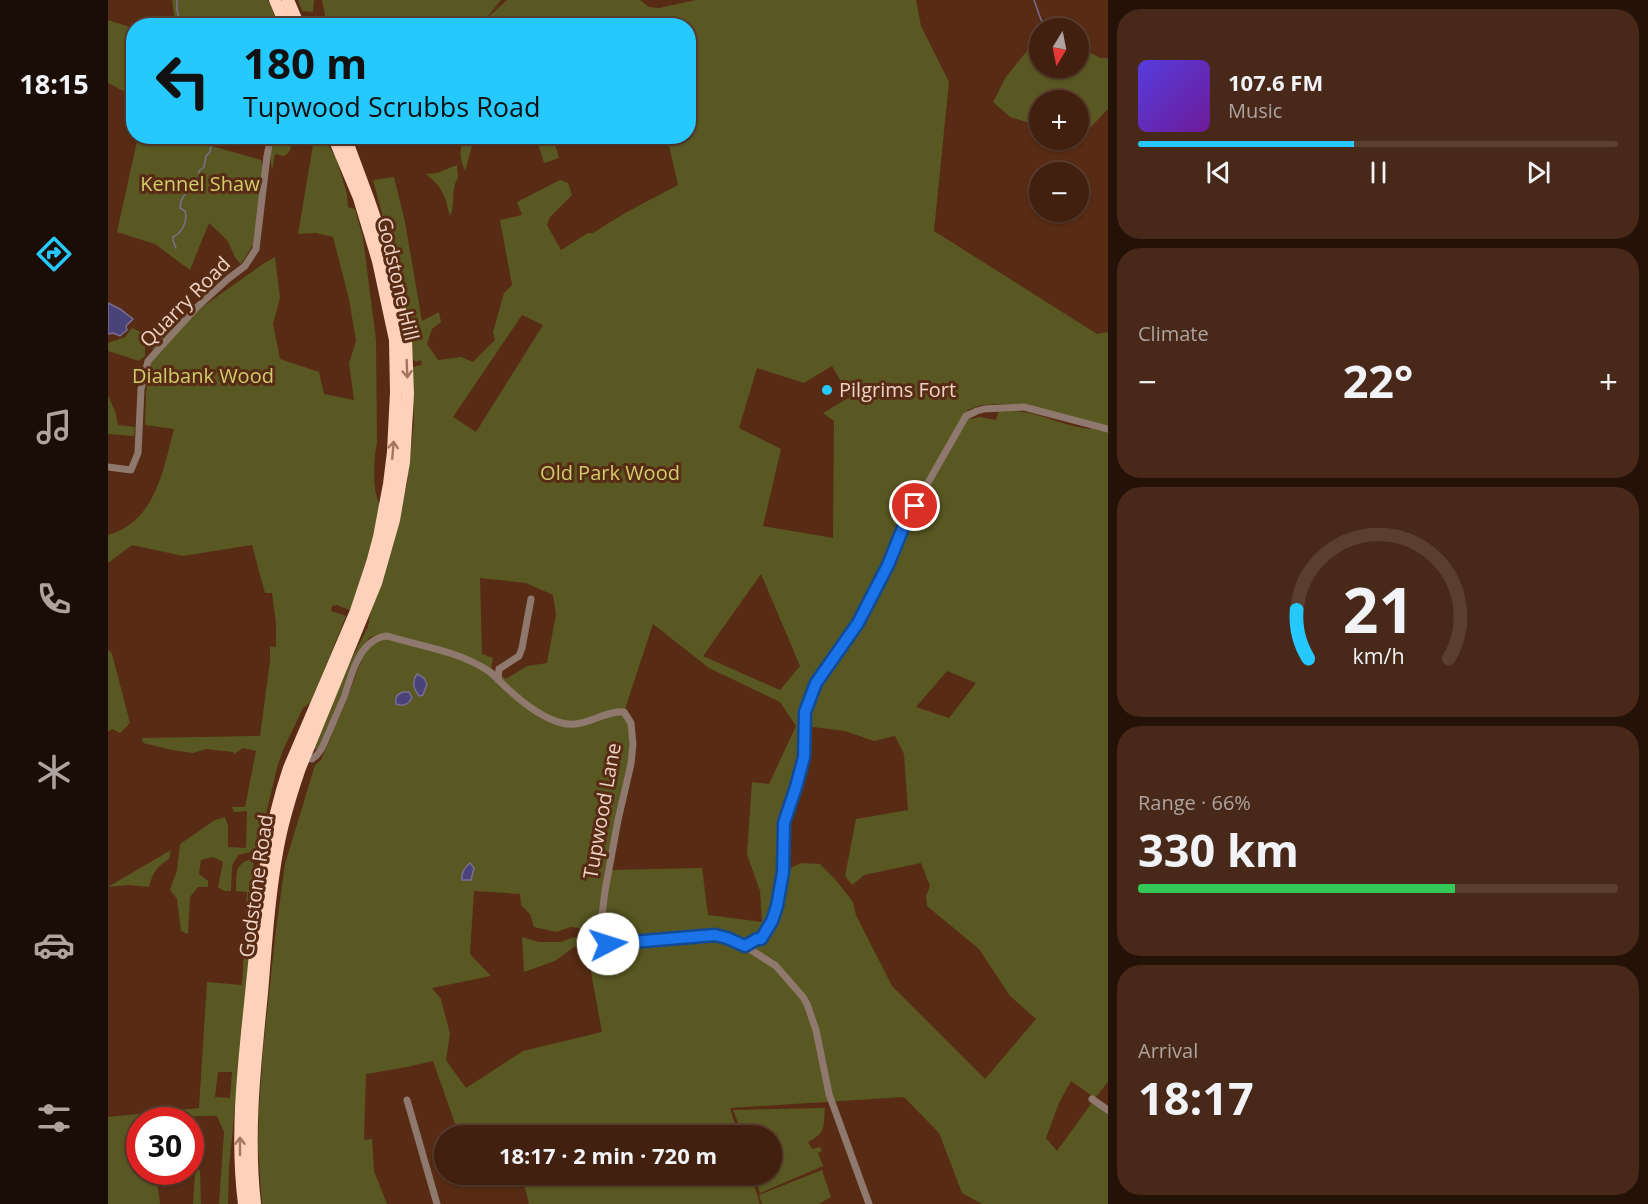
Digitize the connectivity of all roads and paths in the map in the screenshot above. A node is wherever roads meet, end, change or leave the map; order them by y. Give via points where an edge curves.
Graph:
1 (275, 0) edge
2 (288, 0) edge
3 (283, 18) edge
4 (296, 18) edge
5 (270, 144) edge
6 (336, 144) edge
7 (348, 144) edge
8 (1108, 429) edge
9 (108, 467) edge
10 (400, 485) joint
11 (385, 507) joint
12 (531, 599) dead end
13 (498, 680) junction
14 (304, 757) junction
15 (761, 939) junction
16 (745, 946) junction
17 (759, 954) junction
18 (1092, 1099) dead end
19 (407, 1100) dead end
20 (1108, 1110) edge
21 (244, 1204) edge
22 (255, 1204) edge
23 (437, 1204) edge
24 (869, 1204) edge

1 - 3 highway
2 - 4 highway
5 - 9 street, Quarry Road via 256,249 245,266 197,307 148,361 141,389 138,453 131,470
11 -> 6 highway, Godstone Hill via 394,442 395,340 378,261
7 -> 10 highway, Godstone Hill via 390,262 406,340 408,394
8 - 15 street via 1024,407 983,409 966,416 905,523 858,623 816,683 805,712 804,757 784,823 783,872 777,906
10 - 14 highway, Godstone Road via 376,583
21 -> 11 highway, Godstone Road via 242,1103 261,888 269,841 289,768 356,611
12 - 13 street via 519,656 499,669
13 - 14 street, Tupwood Lane via 488,670 451,653 378,637 364,649 352,673 321,752 312,759
13 - 16 street, Tupwood Lane via 524,703 562,723 590,722 617,712 624,712 631,723 631,764 600,931 604,942 715,935
14 - 22 highway, Godstone Road via 283,823 271,897 254,1077 251,1167
15 - 16 street
15 - 17 street
16 - 17 street, Tupwood Lane
17 - 24 street, Tupwood Lane via 776,966 807,1004 828,1094
18 - 20 street
19 - 23 street

